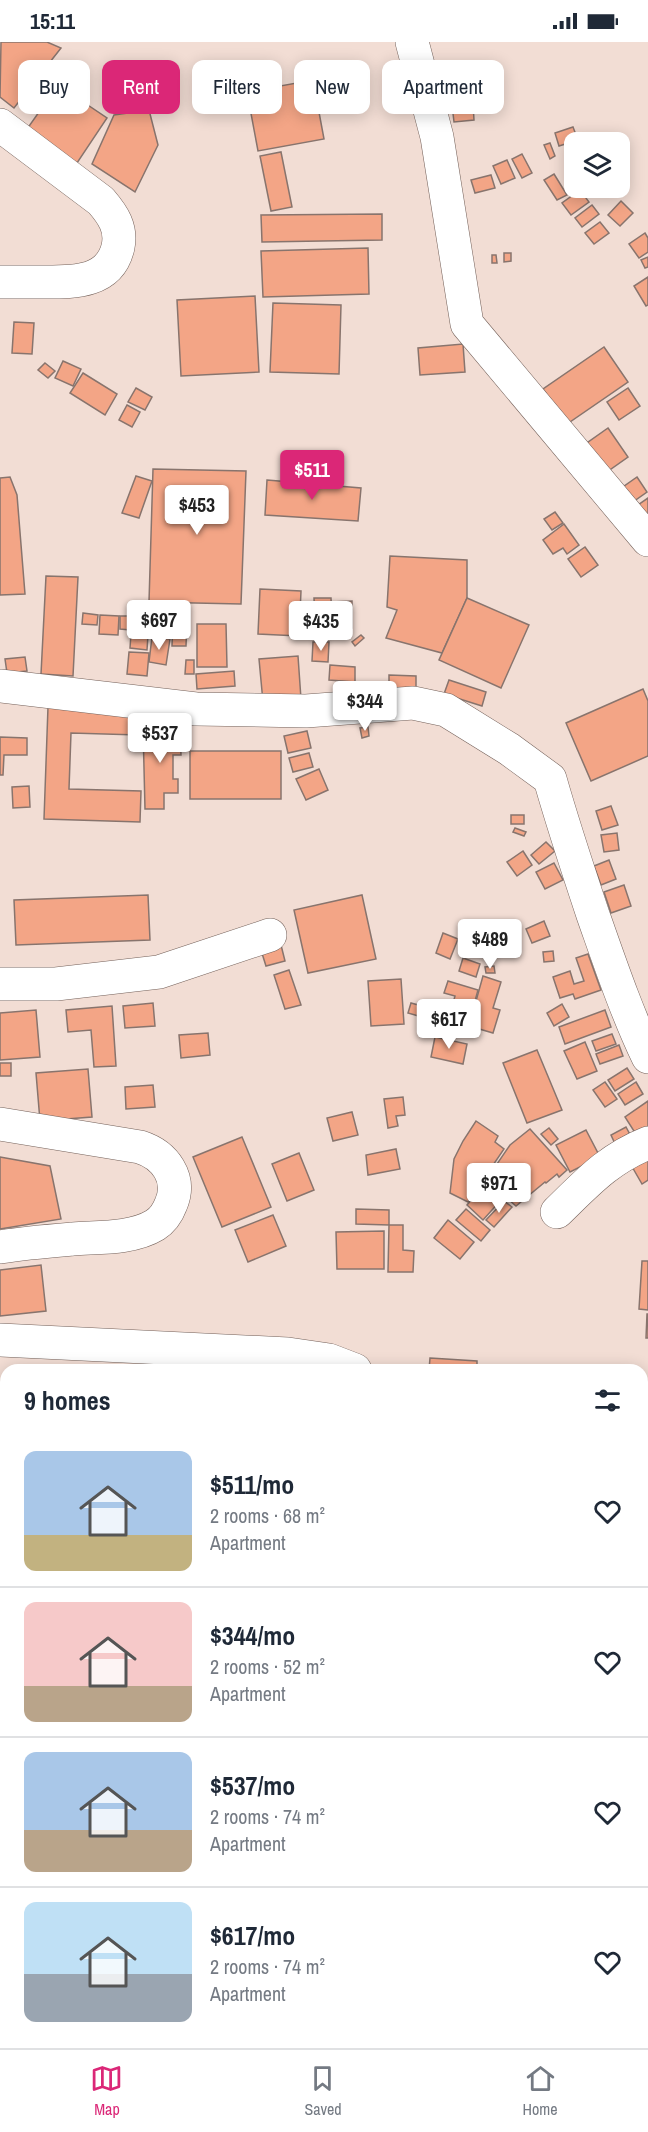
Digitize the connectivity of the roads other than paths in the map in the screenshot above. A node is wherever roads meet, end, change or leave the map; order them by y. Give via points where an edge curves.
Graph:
1 (412, 42) edge
2 (0, 125) edge
3 (0, 282) edge
4 (648, 540) edge
5 (0, 686) edge
6 (270, 935) dead end
7 (0, 984) edge
8 (648, 1057) edge
9 (0, 1124) edge
10 (648, 1143) edge
11 (556, 1212) dead end
12 (0, 1247) edge
13 (0, 1340) edge
14 (339, 1364) edge

1 - 4 street via 437,137 467,324
2 - 3 street via 101,201 113,215 119,237 111,263 87,280
5 - 8 street via 196,710 306,711 413,703 446,710 550,778 615,978
6 - 7 street via 159,972 56,984
9 - 12 street via 151,1150 170,1169 175,1188 163,1218 142,1230
10 - 11 street via 601,1169
13 - 14 street via 288,1354

